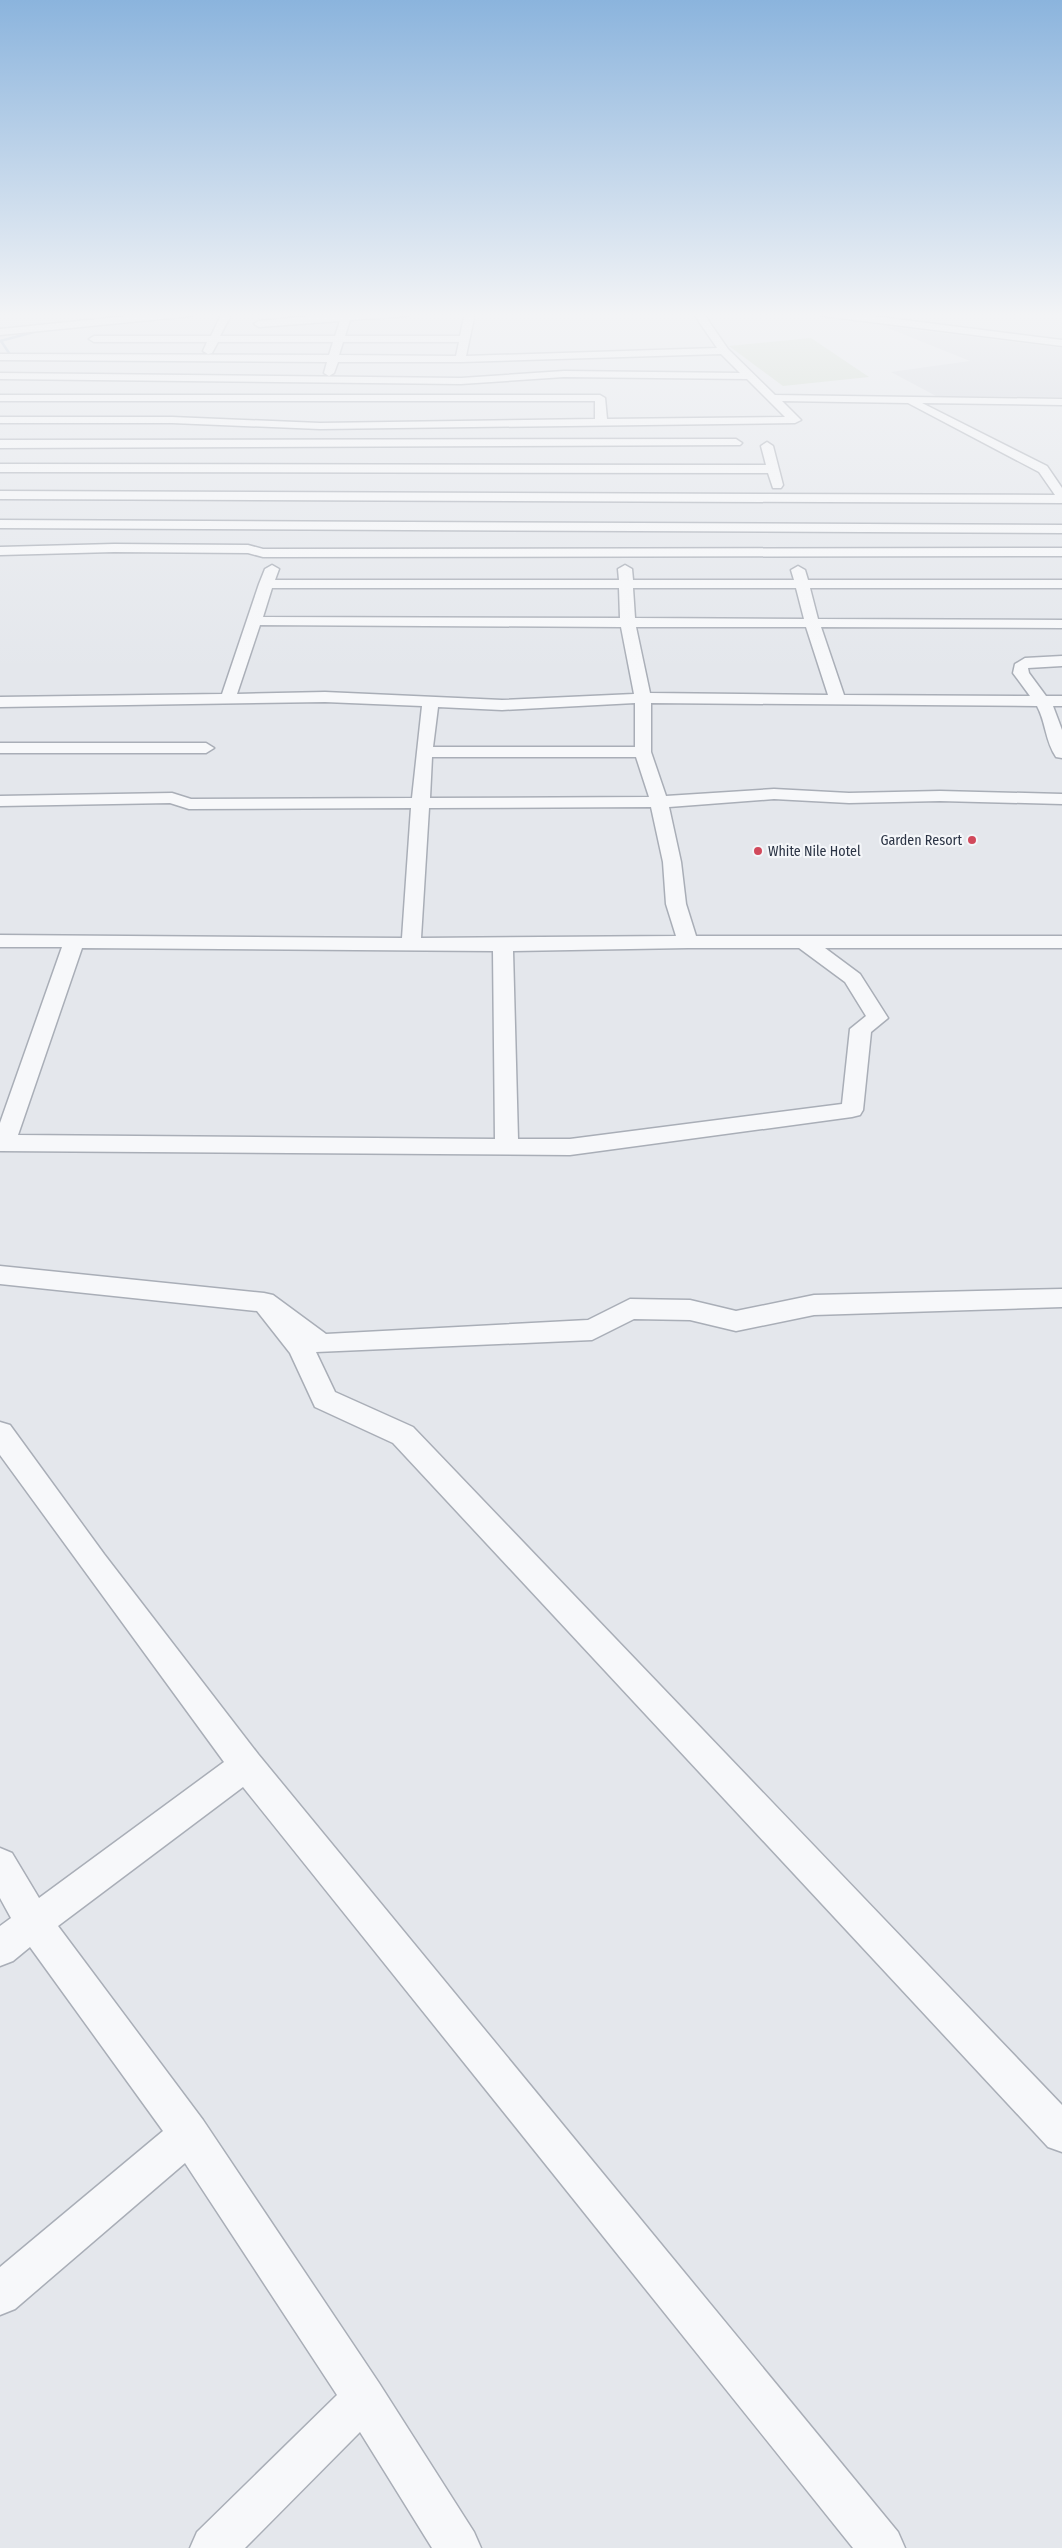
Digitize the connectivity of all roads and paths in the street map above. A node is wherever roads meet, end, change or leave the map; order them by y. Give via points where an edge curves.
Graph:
1 (62, 432) edge
2 (167, 432) edge
3 (312, 432) edge
4 (454, 432) edge
5 (613, 432) edge
6 (969, 432) edge
7 (15, 437) edge
8 (452, 443) junction
9 (736, 443) dead end
10 (161, 444) junction
11 (309, 444) junction
12 (618, 444) junction
13 (767, 446) dead end
14 (150, 467) junction
15 (302, 467) junction
16 (449, 467) junction
17 (0, 468) edge
18 (620, 469) junction
19 (772, 469) junction
20 (0, 495) edge
21 (136, 496) junction
22 (622, 498) junction
23 (1062, 498) edge
24 (289, 510) junction
25 (443, 511) junction
26 (783, 513) junction
27 (0, 524) edge
28 (623, 526) junction
29 (1062, 529) edge
30 (0, 552) edge
31 (624, 552) junction
32 (793, 552) junction
33 (1062, 552) edge
34 (276, 553) junction
35 (438, 553) junction
36 (266, 584) junction
37 (1062, 584) edge
38 (626, 585) junction
39 (802, 585) junction
40 (435, 589) junction
41 (253, 621) junction
42 (628, 623) junction
43 (812, 623) junction
44 (1062, 624) edge
45 (1062, 661) edge
46 (228, 698) junction
47 (644, 698) junction
48 (838, 698) junction
49 (431, 700) junction
50 (1042, 701) junction
51 (1062, 701) edge
52 (0, 702) edge
53 (0, 748) edge
54 (206, 748) dead end
55 (424, 752) junction
56 (642, 752) junction
57 (1062, 753) edge
58 (1062, 799) edge
59 (0, 802) edge
60 (659, 802) junction
61 (420, 803) junction
62 (0, 941) edge
63 (74, 942) junction
64 (688, 942) junction
65 (804, 942) junction
66 (1062, 942) edge
67 (411, 944) junction
68 (502, 945) junction
69 (2, 1144) edge
70 (507, 1148) junction
71 (0, 1275) edge
72 (1062, 1298) edge
73 (264, 1302) junction
74 (0, 1432) edge
75 (246, 1765) junction
76 (0, 1865) edge
77 (34, 1923) junction
78 (0, 1948) edge
79 (1062, 2133) edge
80 (189, 2134) junction
81 (0, 2294) edge
82 (364, 2398) junction
83 (213, 2548) edge
84 (458, 2548) edge
85 (882, 2548) edge

1 - 7 street
2 - 10 street
3 - 11 street
4 - 8 street
5 - 12 street
6 - 23 street via 1043,469
7 - 10 street
8 - 11 street
8 - 12 street
8 - 16 street via 441,456
9 - 12 street
10 - 11 street
10 - 14 street
11 - 15 street
12 - 18 street
13 - 19 street
14 - 15 street
14 - 17 street
14 - 21 street
15 - 16 street
15 - 24 street
16 - 18 street
16 - 25 street via 452,488
18 - 19 street
18 - 22 street
19 - 26 street
20 - 21 street
21 - 24 street
22 - 25 street
22 - 26 street
22 - 28 street
23 - 26 street
24 - 25 street
24 - 25 street
24 - 27 street
24 - 34 street
25 - 28 street
25 - 35 street
26 - 28 street
26 - 29 street
26 - 32 street
28 - 31 street
30 - 34 street via 170,548 248,549
31 - 32 street
31 - 35 street
31 - 38 street
32 - 33 street
32 - 39 street
34 - 35 street
34 - 36 street
35 - 40 street
36 - 40 street
36 - 41 street
37 - 39 street
38 - 39 street
38 - 40 street
38 - 42 street
39 - 43 street
41 - 42 street via 433,617
41 - 46 street
42 - 43 street
42 - 47 street
43 - 44 street
43 - 48 street
45 - 50 street via 1025,663 1020,667
46 - 49 street
46 - 52 street
47 - 48 street
47 - 49 street via 518,705
47 - 56 street
48 - 50 street
49 - 55 street
50 - 51 street
50 - 57 street via 1054,725 1056,744
53 - 54 street
55 - 56 street
55 - 61 street
56 - 60 street
58 - 60 street via 849,798 774,794
59 - 61 street via 172,798 189,804
60 - 61 street
60 - 64 street via 672,862 676,904
61 - 67 street
62 - 63 street
63 - 67 street
63 - 69 street
64 - 65 street
64 - 68 street
65 - 66 street
65 - 70 street via 853,978 878,1018 861,1028 852,1110 570,1147
67 - 68 street
68 - 70 street
69 - 70 street
71 - 73 street
72 - 73 street via 814,1305 736,1321 690,1310 630,1309 592,1330 320,1344
73 - 79 street via 301,1348 325,1399 403,1435
74 - 75 street via 94,1564
75 - 77 street
75 - 85 street
76 - 77 street
77 - 78 street
77 - 80 street
80 - 81 street
80 - 82 street
82 - 83 street
82 - 84 street

